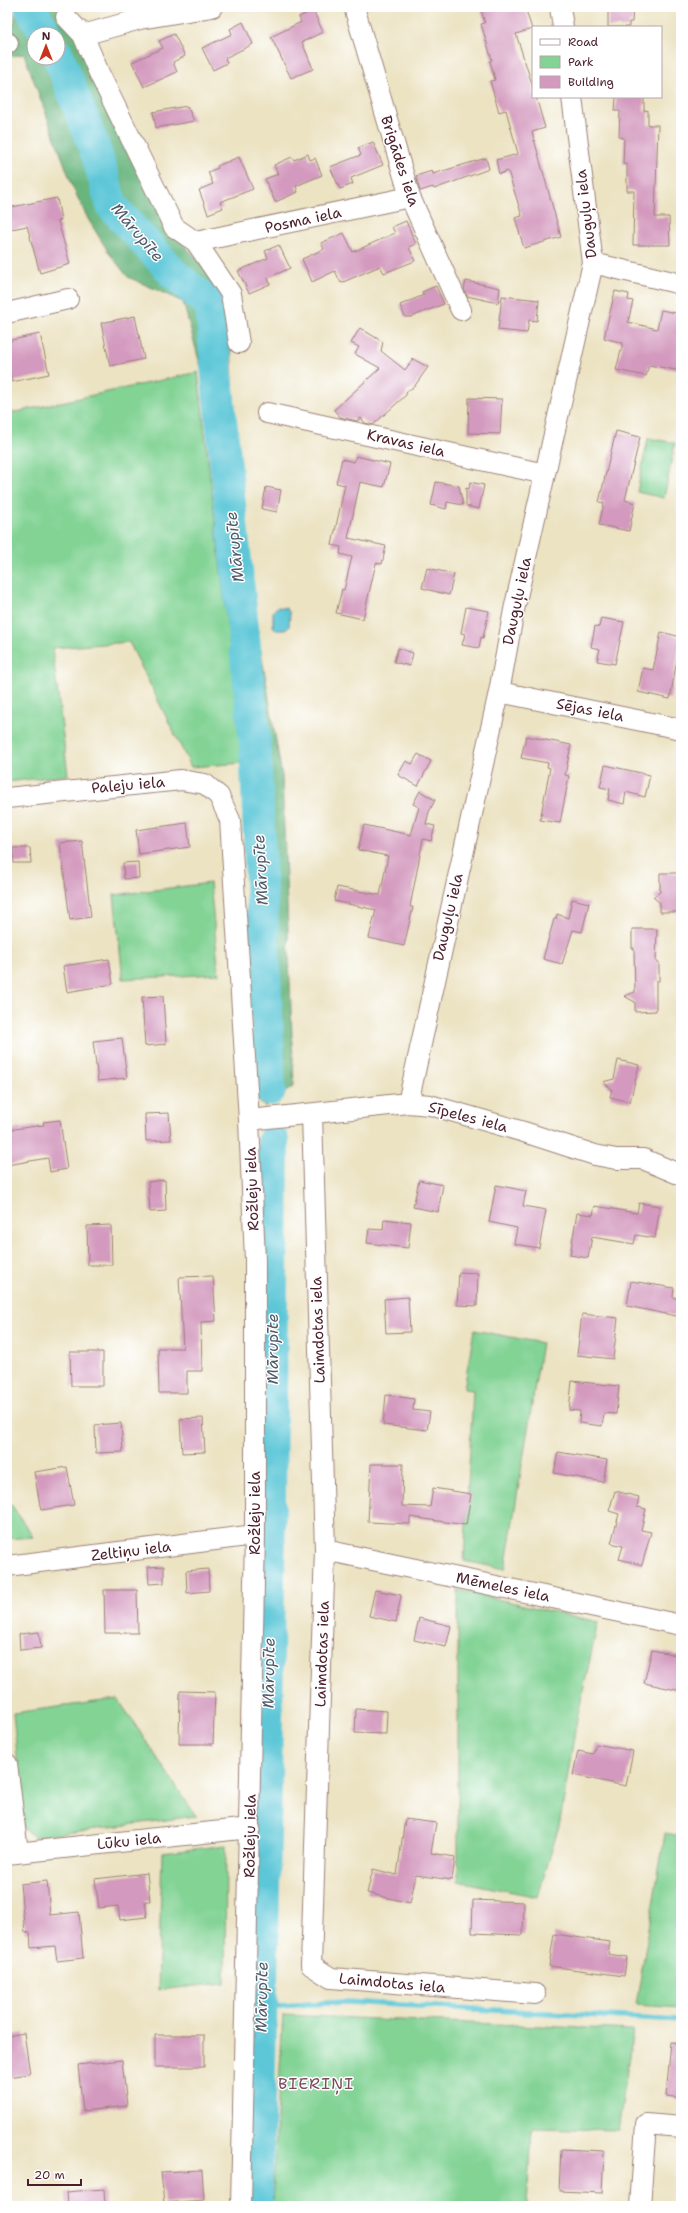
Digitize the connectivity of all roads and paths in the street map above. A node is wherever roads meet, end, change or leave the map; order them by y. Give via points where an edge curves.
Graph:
1 (212, 7) edge
2 (560, 7) edge
3 (353, 8) edge
4 (66, 17) dead end
5 (563, 26) edge
6 (83, 35) junction
7 (572, 98) edge
8 (410, 197) junction
9 (196, 242) junction
10 (593, 263) junction
11 (681, 284) edge
12 (68, 299) dead end
13 (461, 310) dead end
14 (7, 313) edge
15 (238, 343) dead end
16 (267, 413) dead end
17 (545, 474) junction
18 (499, 692) junction
19 (681, 729) edge
20 (7, 798) edge
21 (230, 820) joint
22 (408, 1102) junction
23 (312, 1114) junction
24 (249, 1120) junction
25 (681, 1174) edge
26 (255, 1535) junction
27 (325, 1550) junction
28 (7, 1566) edge
29 (681, 1625) edge
30 (7, 1764) edge
31 (250, 1828) junction
32 (13, 1853) edge
33 (535, 1994) dead end
34 (681, 2127) edge
35 (241, 2206) edge
36 (640, 2206) edge

1 - 6 street via 140,19
2 - 5 street
3 - 8 street, Brigādes iela
4 - 6 street
6 - 9 street via 103,83 174,226
7 - 10 street, Dauguļu iela
8 - 9 street, Posma iela
8 - 13 street, Brigādes iela
9 - 15 street via 231,294
10 - 11 street
10 - 17 street, Dauguļu iela
12 - 14 street
16 - 17 street, Kravas iela
17 - 18 street, Dauguļu iela via 514,610
18 - 19 street, Sējas iela
18 - 22 street, Dauguļu iela
20 - 21 street, Paleju iela via 181,780 205,784 219,796
21 - 24 street, Rožleju iela
22 - 23 street, Sīpeles iela
22 - 25 street, Sīpeles iela via 524,1132 595,1155 616,1159 642,1159
23 - 24 street, Sīpeles iela
23 - 27 street, Laimdotas iela
24 - 26 street, Rožleju iela via 255,1260
26 - 28 street, Zeltiņu iela
26 - 31 street, Rožleju iela
27 - 29 street, Mēmeles iela
27 - 33 street, Laimdotas iela via 311,1964 331,1978
30 - 32 street
31 - 32 street, Lūku iela
31 - 35 street, Rožleju iela
34 - 36 street via 646,2124

